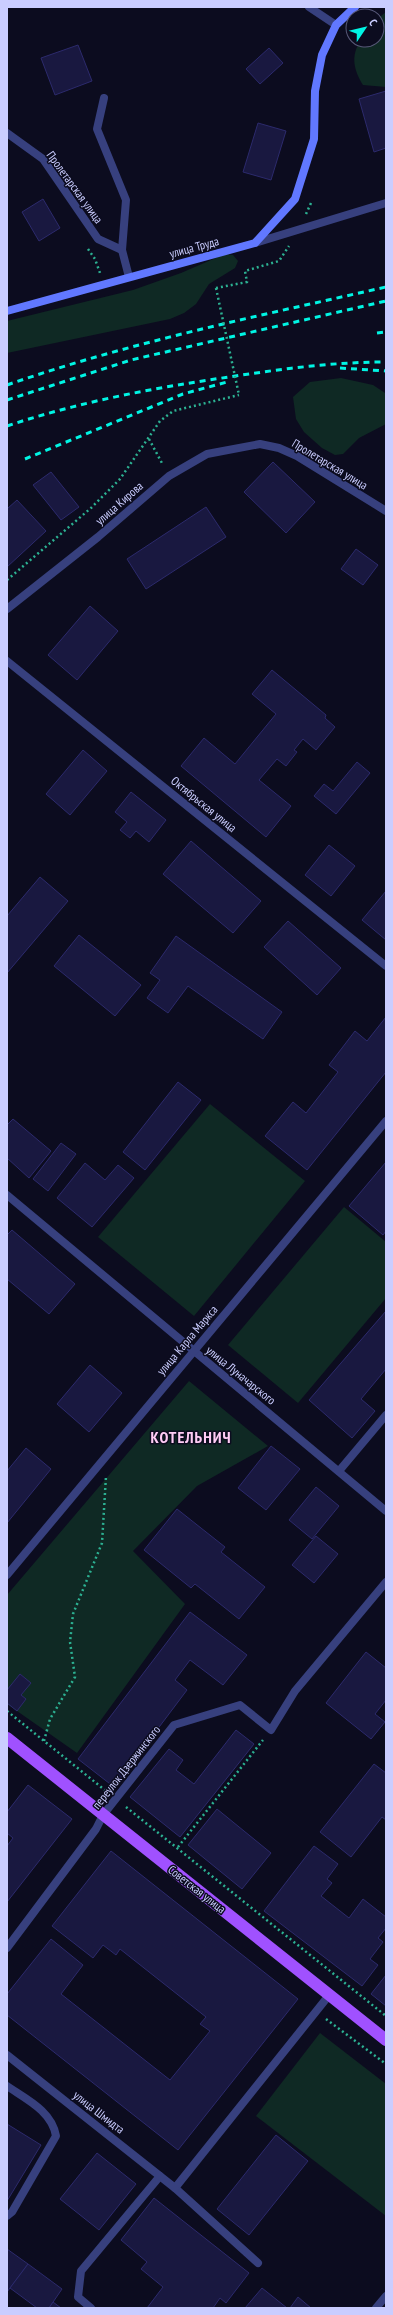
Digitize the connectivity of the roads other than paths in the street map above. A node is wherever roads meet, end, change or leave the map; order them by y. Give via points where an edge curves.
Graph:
1 (309, 7) edge
2 (354, 7) edge
3 (336, 25) junction
4 (104, 98) dead end
5 (7, 133) edge
6 (386, 203) edge
7 (255, 243) junction
8 (122, 250) junction
9 (129, 277) junction
10 (7, 311) edge
11 (260, 444) joint
12 (386, 511) edge
13 (7, 609) edge
14 (7, 661) edge
15 (386, 966) edge
16 (386, 1121) edge
17 (7, 1195) edge
18 (194, 1351) junction
19 (386, 1415) edge
20 (339, 1471) junction
21 (386, 1511) edge
22 (7, 1575) edge
23 (386, 1582) edge
24 (7, 1738) edge
25 (102, 1814) junction
26 (7, 1948) edge
27 (330, 1994) junction
28 (386, 2040) edge
29 (7, 2056) edge
30 (7, 2086) edge
31 (160, 2176) junction
32 (176, 2188) junction
33 (7, 2216) edge
34 (258, 2264) dead end
35 (386, 2296) edge
36 (91, 2308) edge
37 (376, 2308) edge

1 - 3 street
2 - 3 street
3 - 7 street via 322,55 315,91 314,139 295,199
4 - 8 street via 97,129 126,200
5 - 8 street, Пролетарская улица via 43,159 98,239
6 - 7 street, улица Труда
7 - 9 street, улица Труда
8 - 9 street
9 - 10 street, улица Труда
11 - 12 street, Пролетарская улица via 279,448 297,456
11 - 13 street, улица Кирова via 207,454 188,463
14 - 15 street, Октябрьская улица
16 - 18 street, улица Карла Маркса
17 - 18 street, улица Луначарского
18 - 20 street, улица Луначарского
18 - 22 street, улица Карла Маркса
19 - 20 street
20 - 21 street, улица Луначарского
23 - 25 street, переулок Дзержинского via 295,1691 271,1730 240,1705 174,1725
24 - 25 main road, Советская улица
25 - 26 street, переулок Дзержинского via 96,1829
25 - 27 main road, Советская улица
27 - 28 main road, Советская улица
27 - 32 street
29 - 31 street, улица Шмидта
30 - 33 street via 46,2114 54,2125 56,2136 12,2212
31 - 32 street, улица Шмидта
31 - 36 street via 81,2271 78,2297
32 - 34 street, улица Шмидта
35 - 37 street

